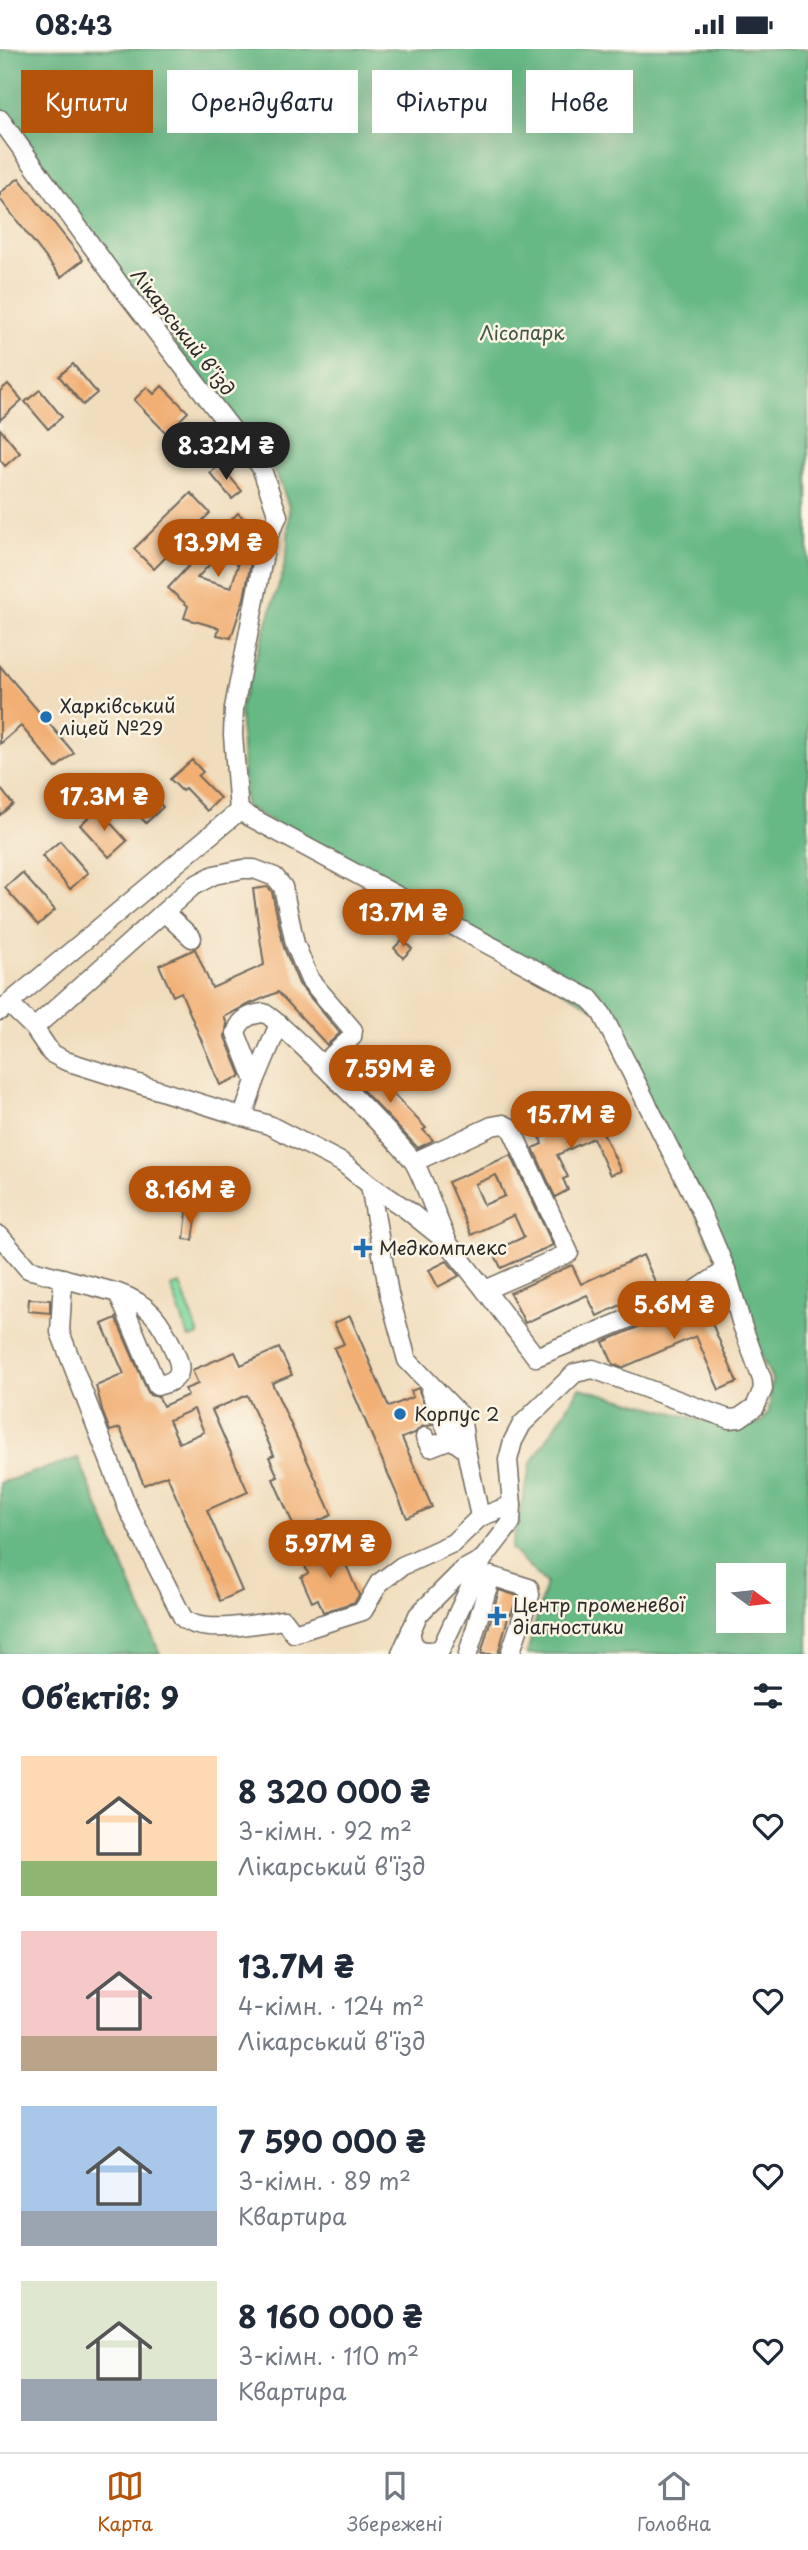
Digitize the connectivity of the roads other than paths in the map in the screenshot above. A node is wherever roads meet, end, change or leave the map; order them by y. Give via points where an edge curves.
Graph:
1 (0, 119) edge
2 (239, 811) junction
3 (164, 912) junction
4 (192, 937) dead end
5 (5, 1008) edge
6 (279, 1024) junction
7 (34, 1028) junction
8 (322, 1065) junction
9 (256, 1081) junction
10 (243, 1116) junction
11 (414, 1162) junction
12 (370, 1185) junction
13 (0, 1236) edge
14 (447, 1242) junction
15 (726, 1270) junction
16 (62, 1278) junction
17 (485, 1290) junction
18 (118, 1293) junction
19 (425, 1437) dead end
20 (459, 1444) junction
21 (512, 1505) junction
22 (480, 1517) junction
23 (483, 1559) junction
24 (411, 1630) junction
25 (401, 1654) edge
26 (468, 1654) edge
27 (510, 1654) edge

1 - 2 street, Лікарський в'їзд via 120,285 261,467 278,516 267,538 234,708
2 - 5 street
2 - 15 street via 590,999 602,1014 688,1185
3 - 4 street
3 - 7 street
3 - 8 street via 193,886 214,875 254,869 275,877 283,887 295,944 310,980 353,1030 352,1037
5 - 7 street
6 - 8 street
6 - 9 street
6 - 9 street via 259,1013 246,1017 237,1028
7 - 10 street via 51,1053 66,1061
8 - 11 street
9 - 10 street
10 - 12 street via 326,1154
11 - 14 street
11 - 17 street via 492,1126 511,1128 569,1254
12 - 14 street
12 - 20 street via 389,1294 407,1360 426,1381
13 - 16 street via 28,1269
14 - 17 street
15 - 17 street via 693,1292 536,1357
15 - 21 street via 762,1378 763,1389 755,1407 739,1418 719,1417 593,1369 580,1370 522,1424 513,1441 508,1459
16 - 18 street
16 - 22 street via 60,1332 128,1509 188,1623 205,1628 284,1620 294,1633 354,1615 363,1611 383,1580 453,1543
18 - 18 street via 157,1386 174,1380 179,1363 162,1323 151,1311
19 - 20 street via 430,1447
20 - 22 street
21 - 22 street
21 - 23 street via 511,1523
23 - 24 street via 463,1570 418,1615
23 - 24 street via 441,1649 429,1654 416,1650
24 - 25 street
26 - 27 street via 491,1576 529,1588

